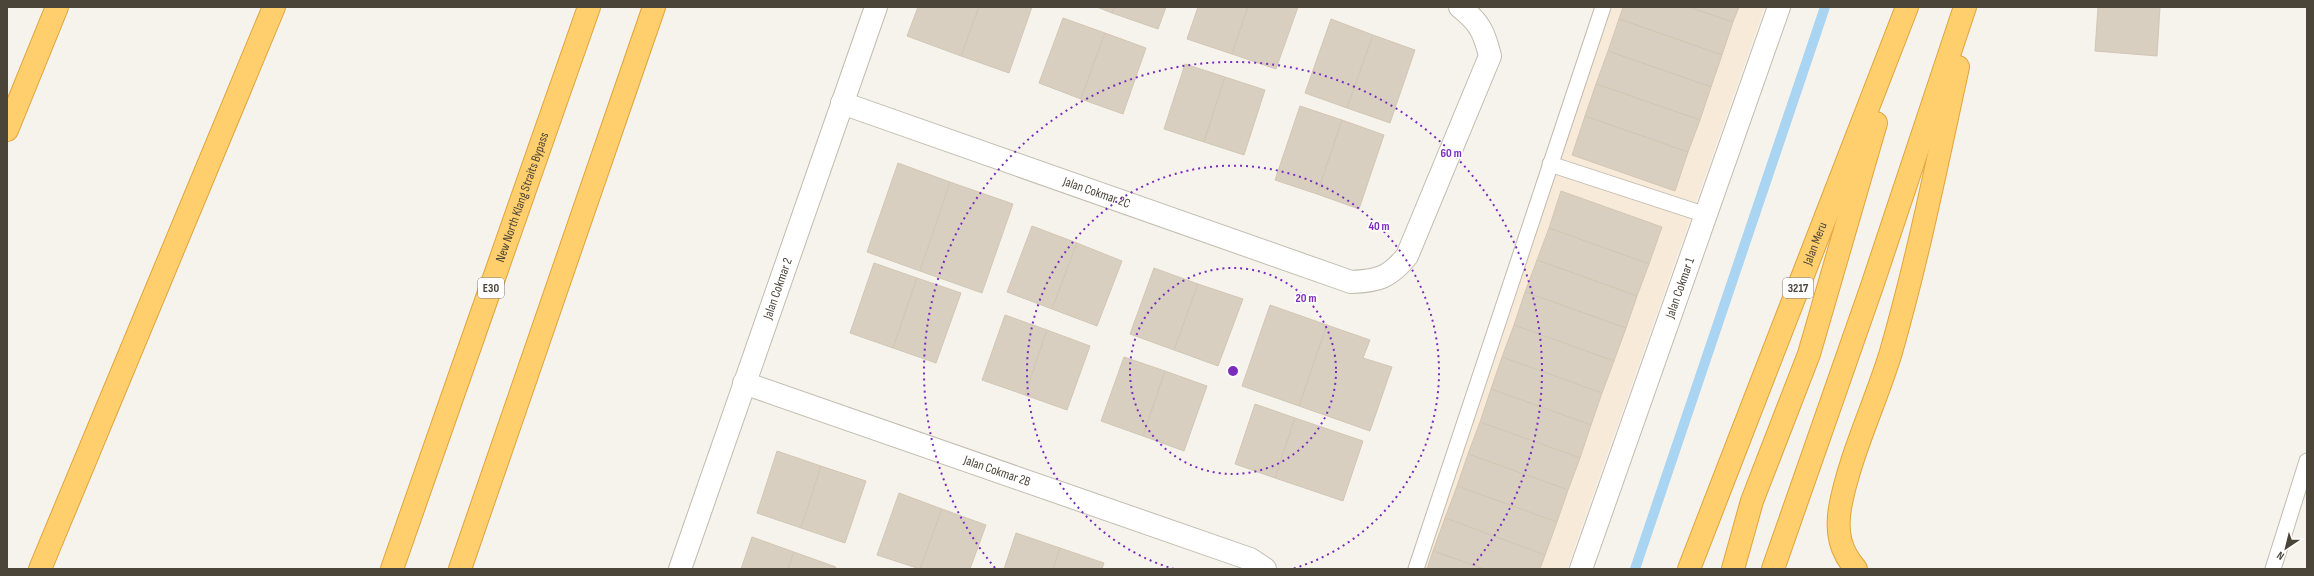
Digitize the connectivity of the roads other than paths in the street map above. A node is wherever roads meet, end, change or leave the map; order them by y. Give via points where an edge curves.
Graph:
1 (57, 7) edge
2 (274, 7) edge
3 (589, 7) edge
4 (654, 7) edge
5 (876, 7) edge
6 (1460, 7) edge
7 (1603, 7) edge
8 (1779, 7) edge
9 (1908, 7) edge
10 (1964, 7) edge
11 (1971, 7) edge
12 (842, 103) junction
13 (7, 130) edge
14 (1550, 164) junction
15 (1706, 215) junction
16 (744, 384) junction
17 (2307, 462) edge
18 (1257, 564) edge
19 (40, 569) edge
20 (392, 569) edge
21 (460, 569) edge
22 (680, 569) edge
23 (1416, 569) edge
24 (1580, 569) edge
25 (1689, 569) edge
26 (1734, 569) edge
27 (1774, 569) edge
28 (1856, 569) edge
29 (2273, 569) edge

1 - 13 highway
2 - 19 highway
3 - 20 highway, New North Klang Straits Bypass / E30
4 - 21 highway
5 - 12 street, Jalan Cokmar 2
6 - 12 street, Jalan Cokmar 2C via 1475,19 1484,34 1490,56 1407,256 1395,270 1375,281 1351,282
7 - 14 lane
8 - 15 street, Jalan Cokmar 1
9 - 25 highway, Jalan Meru / 3217
9 - 26 highway via 1809,354 1752,501
10 - 27 highway via 1872,286
11 - 28 highway via 1912,278 1886,369 1840,508 1839,536 1845,556
12 - 16 street, Jalan Cokmar 2
14 - 15 lane
14 - 23 lane
15 - 24 street, Jalan Cokmar 1
16 - 18 street, Jalan Cokmar 2B
16 - 22 street, Jalan Cokmar 2
17 - 29 lane

